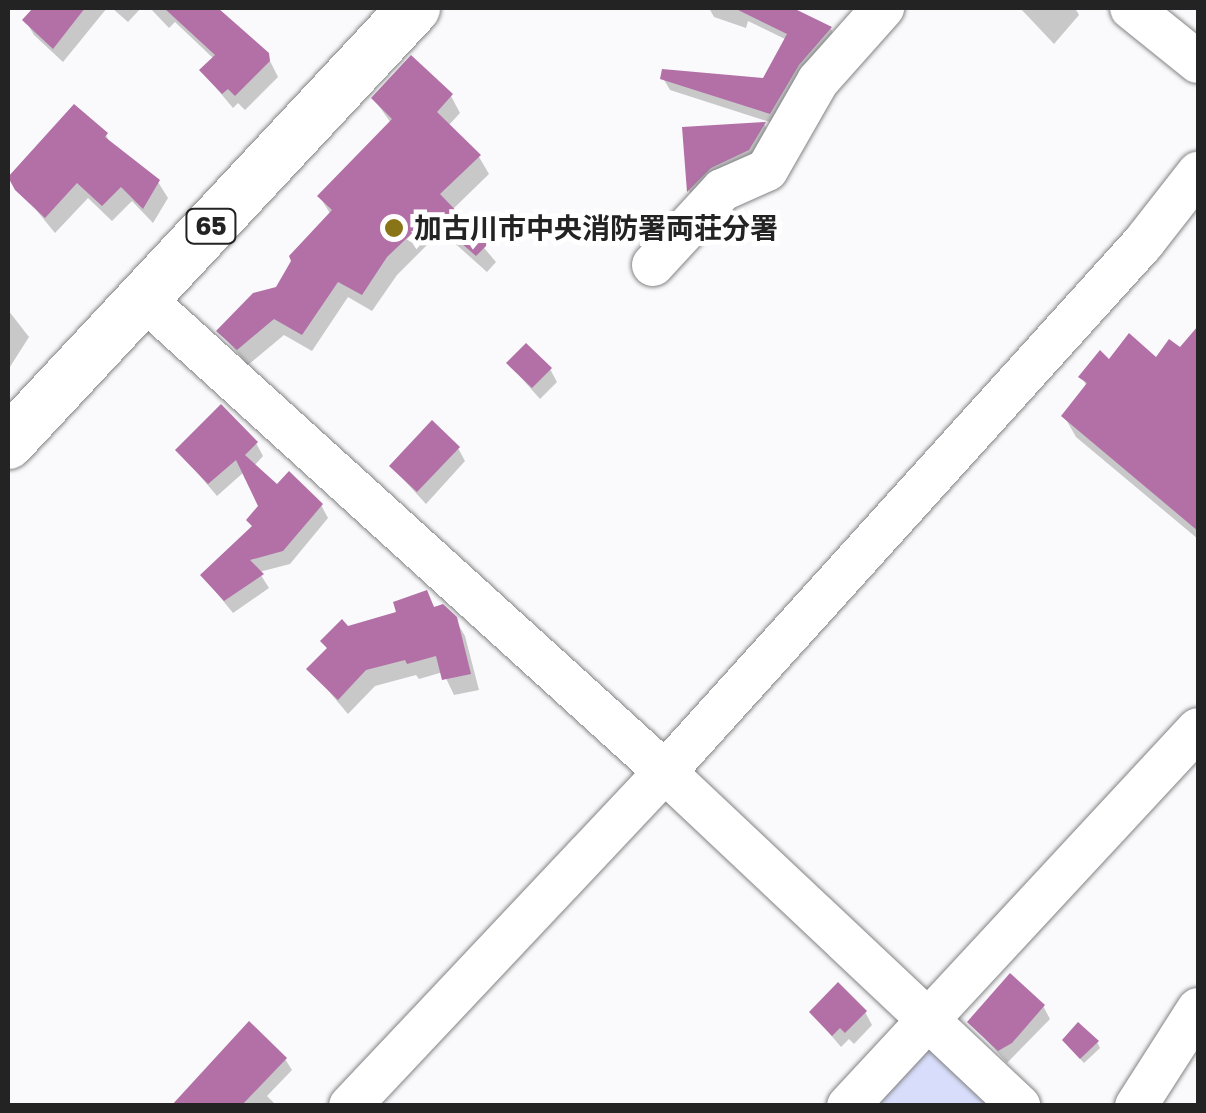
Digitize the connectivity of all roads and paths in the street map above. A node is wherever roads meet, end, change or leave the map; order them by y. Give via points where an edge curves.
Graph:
1 (414, 8) edge
2 (883, 8) edge
3 (1131, 8) edge
4 (1198, 62) edge
5 (1198, 174) edge
6 (654, 265) dead end
7 (142, 298) junction
8 (8, 444) edge
9 (1198, 728) edge
10 (664, 772) junction
11 (1198, 1009) edge
12 (929, 1017) junction
13 (350, 1106) edge
14 (848, 1106) edge
15 (1020, 1106) edge
16 (1136, 1106) edge

1 - 7 main road, 65
2 - 6 street via 818,81 767,170 722,190
3 - 4 street
5 - 10 street via 1144,242
7 - 8 main road, 65
7 - 10 street
9 - 12 street
10 - 12 street
10 - 13 street
11 - 16 street
12 - 14 street
12 - 15 street

